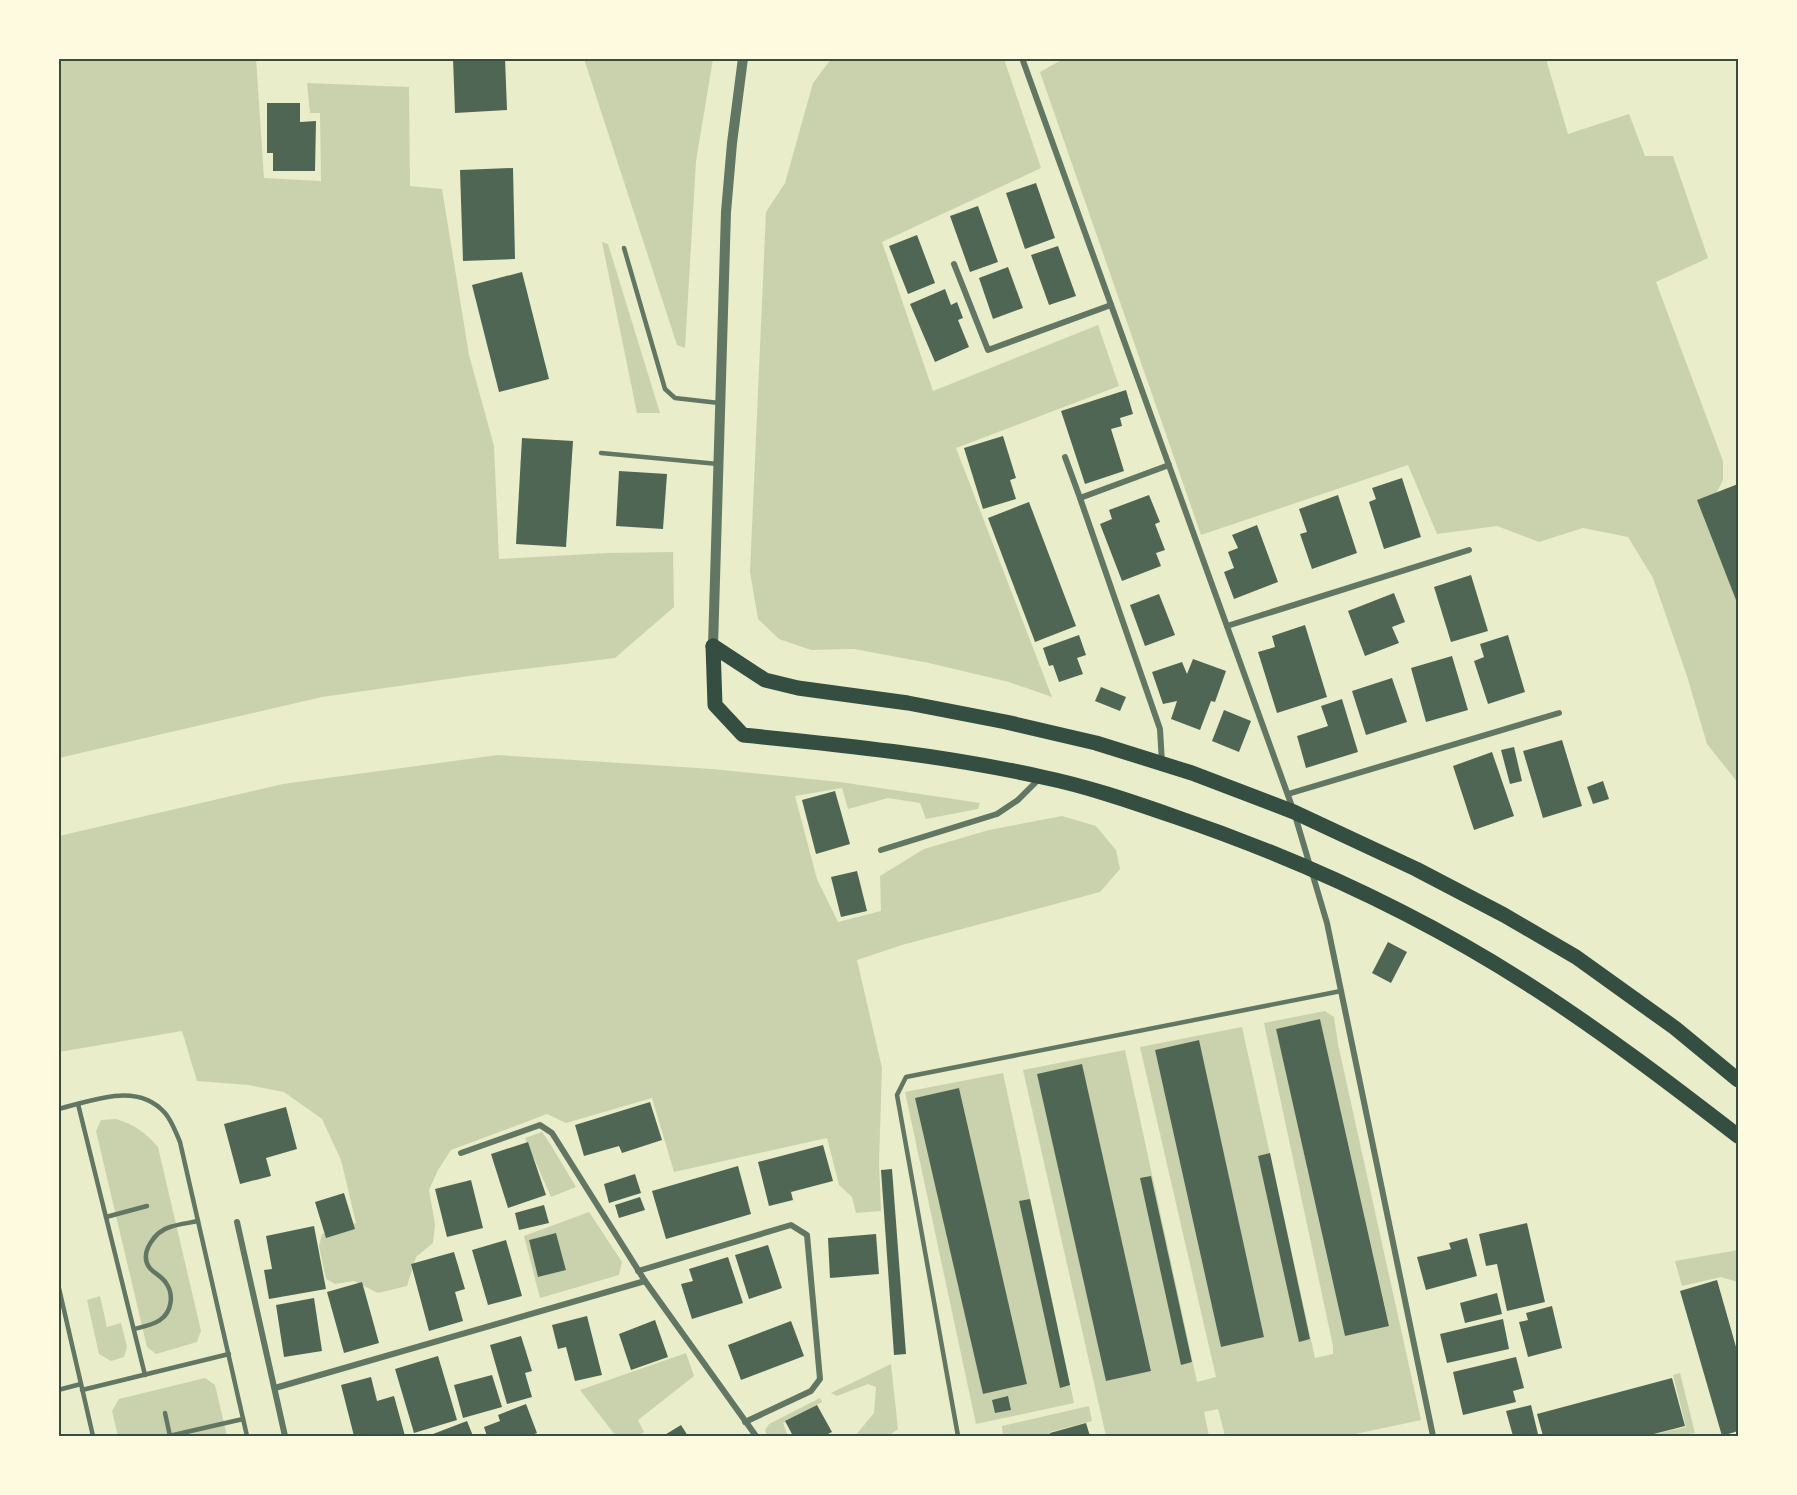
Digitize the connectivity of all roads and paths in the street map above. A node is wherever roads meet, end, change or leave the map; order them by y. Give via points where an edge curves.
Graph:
1 (744, 58) edge
2 (1022, 58) edge
3 (624, 248) dead end
4 (954, 264) dead end
5 (1111, 305) junction
6 (721, 403) junction
7 (601, 453) dead end
8 (1065, 457) dead end
9 (720, 464) junction
10 (1169, 465) junction
11 (1080, 498) junction
12 (1469, 550) dead end
13 (1227, 626) junction
14 (713, 646) junction
15 (1559, 713) dead end
16 (1162, 763) junction
17 (1042, 777) junction
18 (1288, 794) junction
19 (1294, 812) junction
20 (881, 850) dead end
21 (1311, 868) junction
22 (1341, 991) junction
23 (1738, 1080) edge
24 (78, 1104) junction
25 (58, 1109) edge
26 (1738, 1136) edge
27 (461, 1153) dead end
28 (147, 1206) dead end
29 (106, 1217) junction
30 (198, 1221) junction
31 (237, 1222) dead end
32 (638, 1271) junction
33 (645, 1281) junction
34 (58, 1284) edge
35 (60, 1299) edge
36 (134, 1329) junction
37 (228, 1354) junction
38 (145, 1375) junction
39 (82, 1387) junction
40 (275, 1388) junction
41 (58, 1390) edge
42 (165, 1413) dead end
43 (243, 1419) junction
44 (745, 1422) junction
45 (169, 1436) edge
46 (1430, 1436) edge
47 (93, 1437) edge
48 (247, 1437) edge
49 (285, 1437) edge
50 (756, 1437) edge
51 (958, 1437) edge

1 - 6 street via 726,212
2 - 5 street
3 - 6 lane via 665,389 675,398
4 - 5 street via 988,350
5 - 10 street
6 - 9 street
7 - 9 lane
8 - 11 street
9 - 14 street
10 - 11 street
10 - 13 street
11 - 16 street via 1160,729
12 - 13 street
13 - 18 street
14 - 16 main road via 765,680 1006,722
14 - 17 main road via 715,705 742,735 852,746
15 - 18 street
16 - 19 main road
17 - 20 street via 1018,801 997,814
17 - 21 main road via 1113,795
18 - 19 street
19 - 21 street
19 - 23 main road via 1416,869 1576,957 1675,1028
21 - 22 street
21 - 26 main road via 1385,902 1534,988
22 - 46 street
22 - 51 lane via 906,1077 897,1095
24 - 25 lane
24 - 29 lane
24 - 30 lane via 137,1095 167,1114 180,1142
27 - 32 street via 540,1125 552,1133
28 - 29 lane
29 - 36 lane
30 - 36 lane via 168,1227 149,1245 148,1266 165,1281 171,1302 159,1322
30 - 37 lane
31 - 40 street
32 - 33 street
32 - 44 street via 790,1225 807,1235 820,1379 811,1390
33 - 40 street
33 - 44 street
34 - 35 lane
35 - 39 lane
36 - 38 lane
37 - 38 lane
37 - 43 lane
38 - 39 lane
39 - 41 lane
39 - 47 lane
40 - 49 street
42 - 45 lane
43 - 45 lane
43 - 48 lane
44 - 50 street

